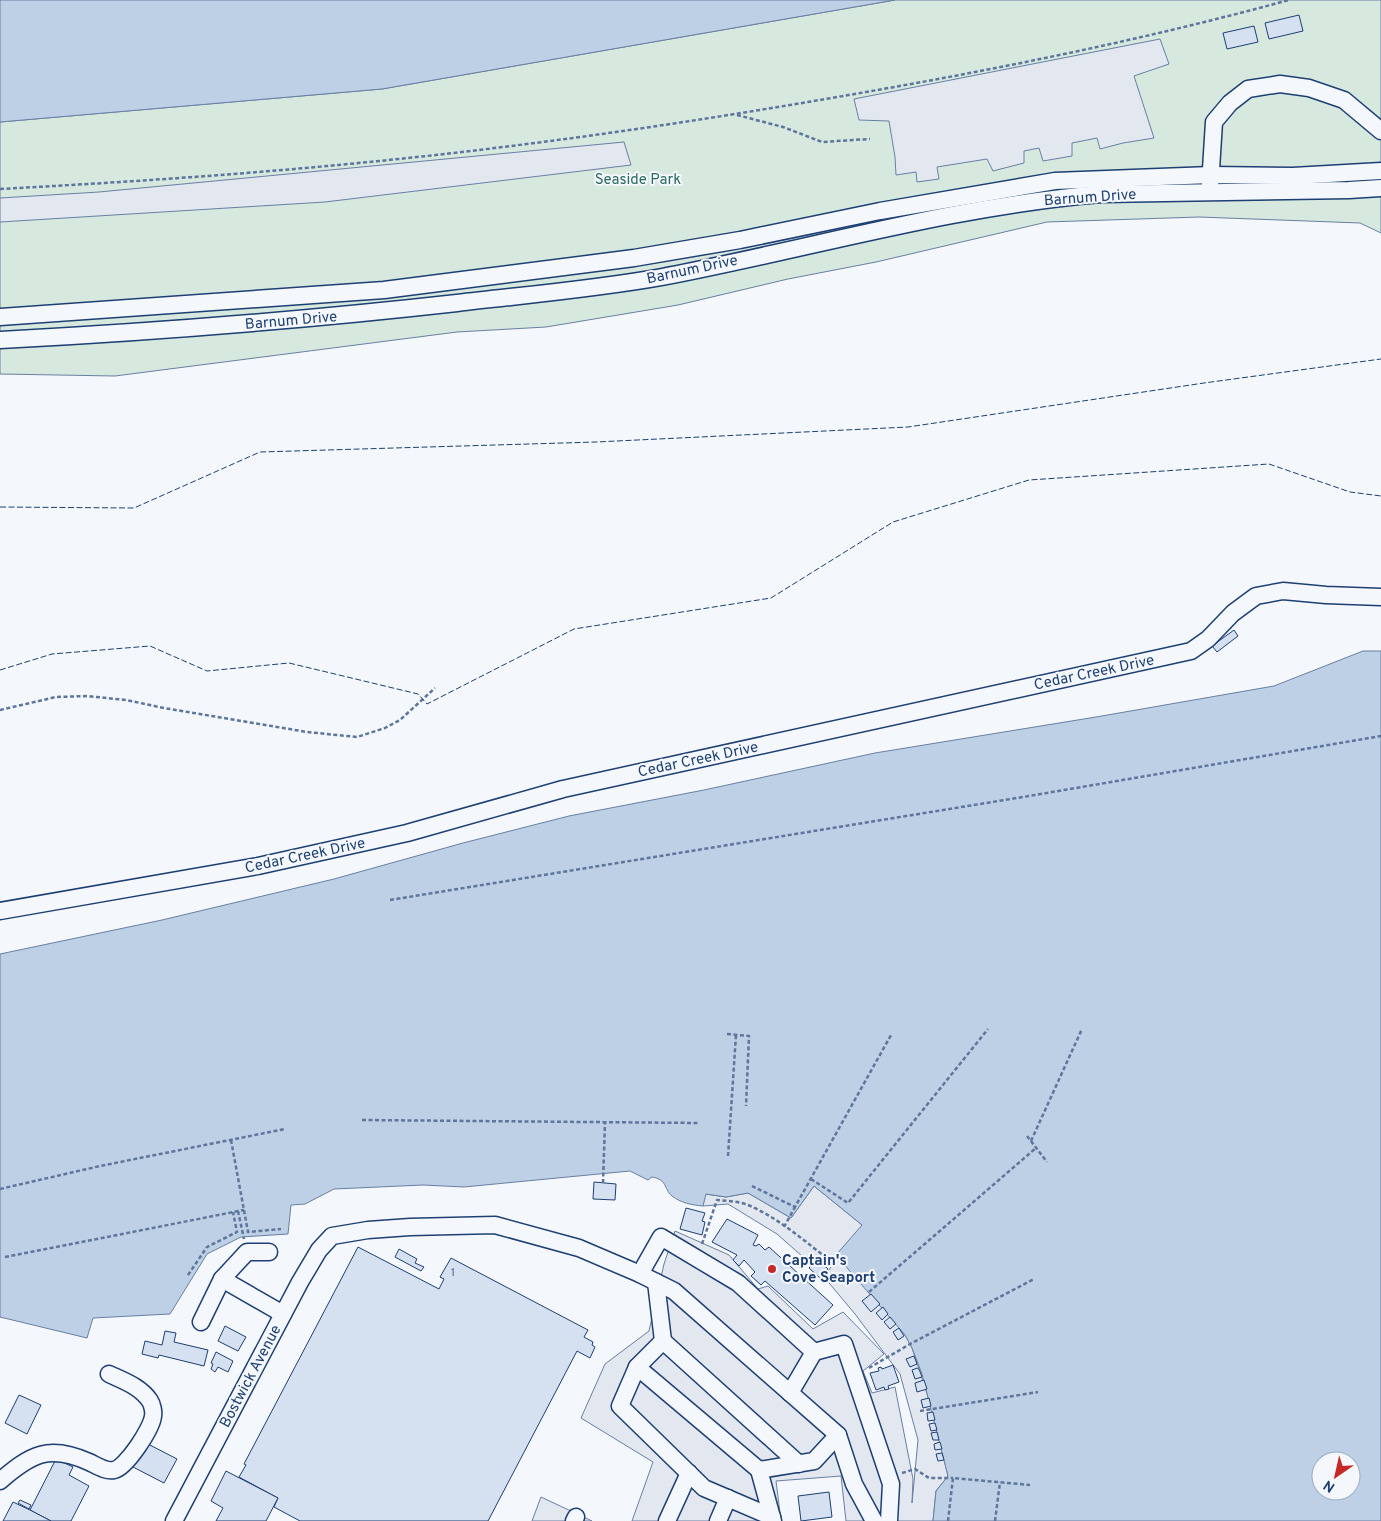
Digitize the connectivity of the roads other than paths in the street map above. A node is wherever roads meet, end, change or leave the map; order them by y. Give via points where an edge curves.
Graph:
1 (1381, 131) edge
2 (1381, 171) edge
3 (1210, 174) junction
4 (1381, 188) edge
5 (1210, 192) junction
6 (0, 317) edge
7 (0, 340) edge
8 (1381, 597) edge
9 (0, 911) edge
10 (269, 1252) dead end
11 (640, 1274) junction
12 (222, 1279) junction
13 (656, 1282) junction
14 (283, 1314) junction
15 (201, 1322) dead end
16 (663, 1341) junction
17 (814, 1352) junction
18 (638, 1367) junction
19 (109, 1374) dead end
20 (790, 1393) junction
21 (838, 1435) junction
22 (799, 1464) junction
23 (759, 1470) junction
24 (689, 1473) junction
25 (0, 1481) edge
26 (728, 1498) junction
27 (767, 1518) edge
28 (174, 1521) edge
29 (667, 1521) edge
30 (718, 1521) edge
31 (874, 1521) edge
32 (889, 1521) edge

1 - 3 street via 1344,100 1309,88 1280,84 1248,89 1214,122
2 - 3 street, Barnum Drive via 1293,176
3 - 5 street
3 - 6 street, Barnum Drive via 1054,182 634,258 384,290
4 - 5 street, Barnum Drive
5 - 7 street, Barnum Drive via 1102,194 1002,205 662,277 603,286 346,315
8 - 9 street, Cedar Creek Drive via 1283,591 1256,596 1191,651 562,789 407,833 267,864
10 - 12 street via 247,1252
11 - 13 street
11 - 14 street, Bostwick Avenue via 579,1248 495,1225 368,1230 332,1236 319,1250
11 - 17 street via 660,1237 738,1283
12 - 14 street
12 - 15 street
13 - 16 street
13 - 20 street via 674,1291
14 - 28 street, Bostwick Avenue
16 - 18 street
16 - 22 street
17 - 20 street
17 - 32 street via 844,1344 891,1484
18 - 23 street
18 - 24 street via 620,1406
19 - 25 street via 138,1389 151,1402 153,1416 148,1429 122,1466 106,1470 74,1455 51,1452 19,1464
20 - 21 street
21 - 22 street via 814,1461
21 - 31 street via 854,1484
22 - 23 street
23 - 27 street
24 - 26 street via 704,1488
24 - 29 street
26 - 27 street
26 - 30 street

